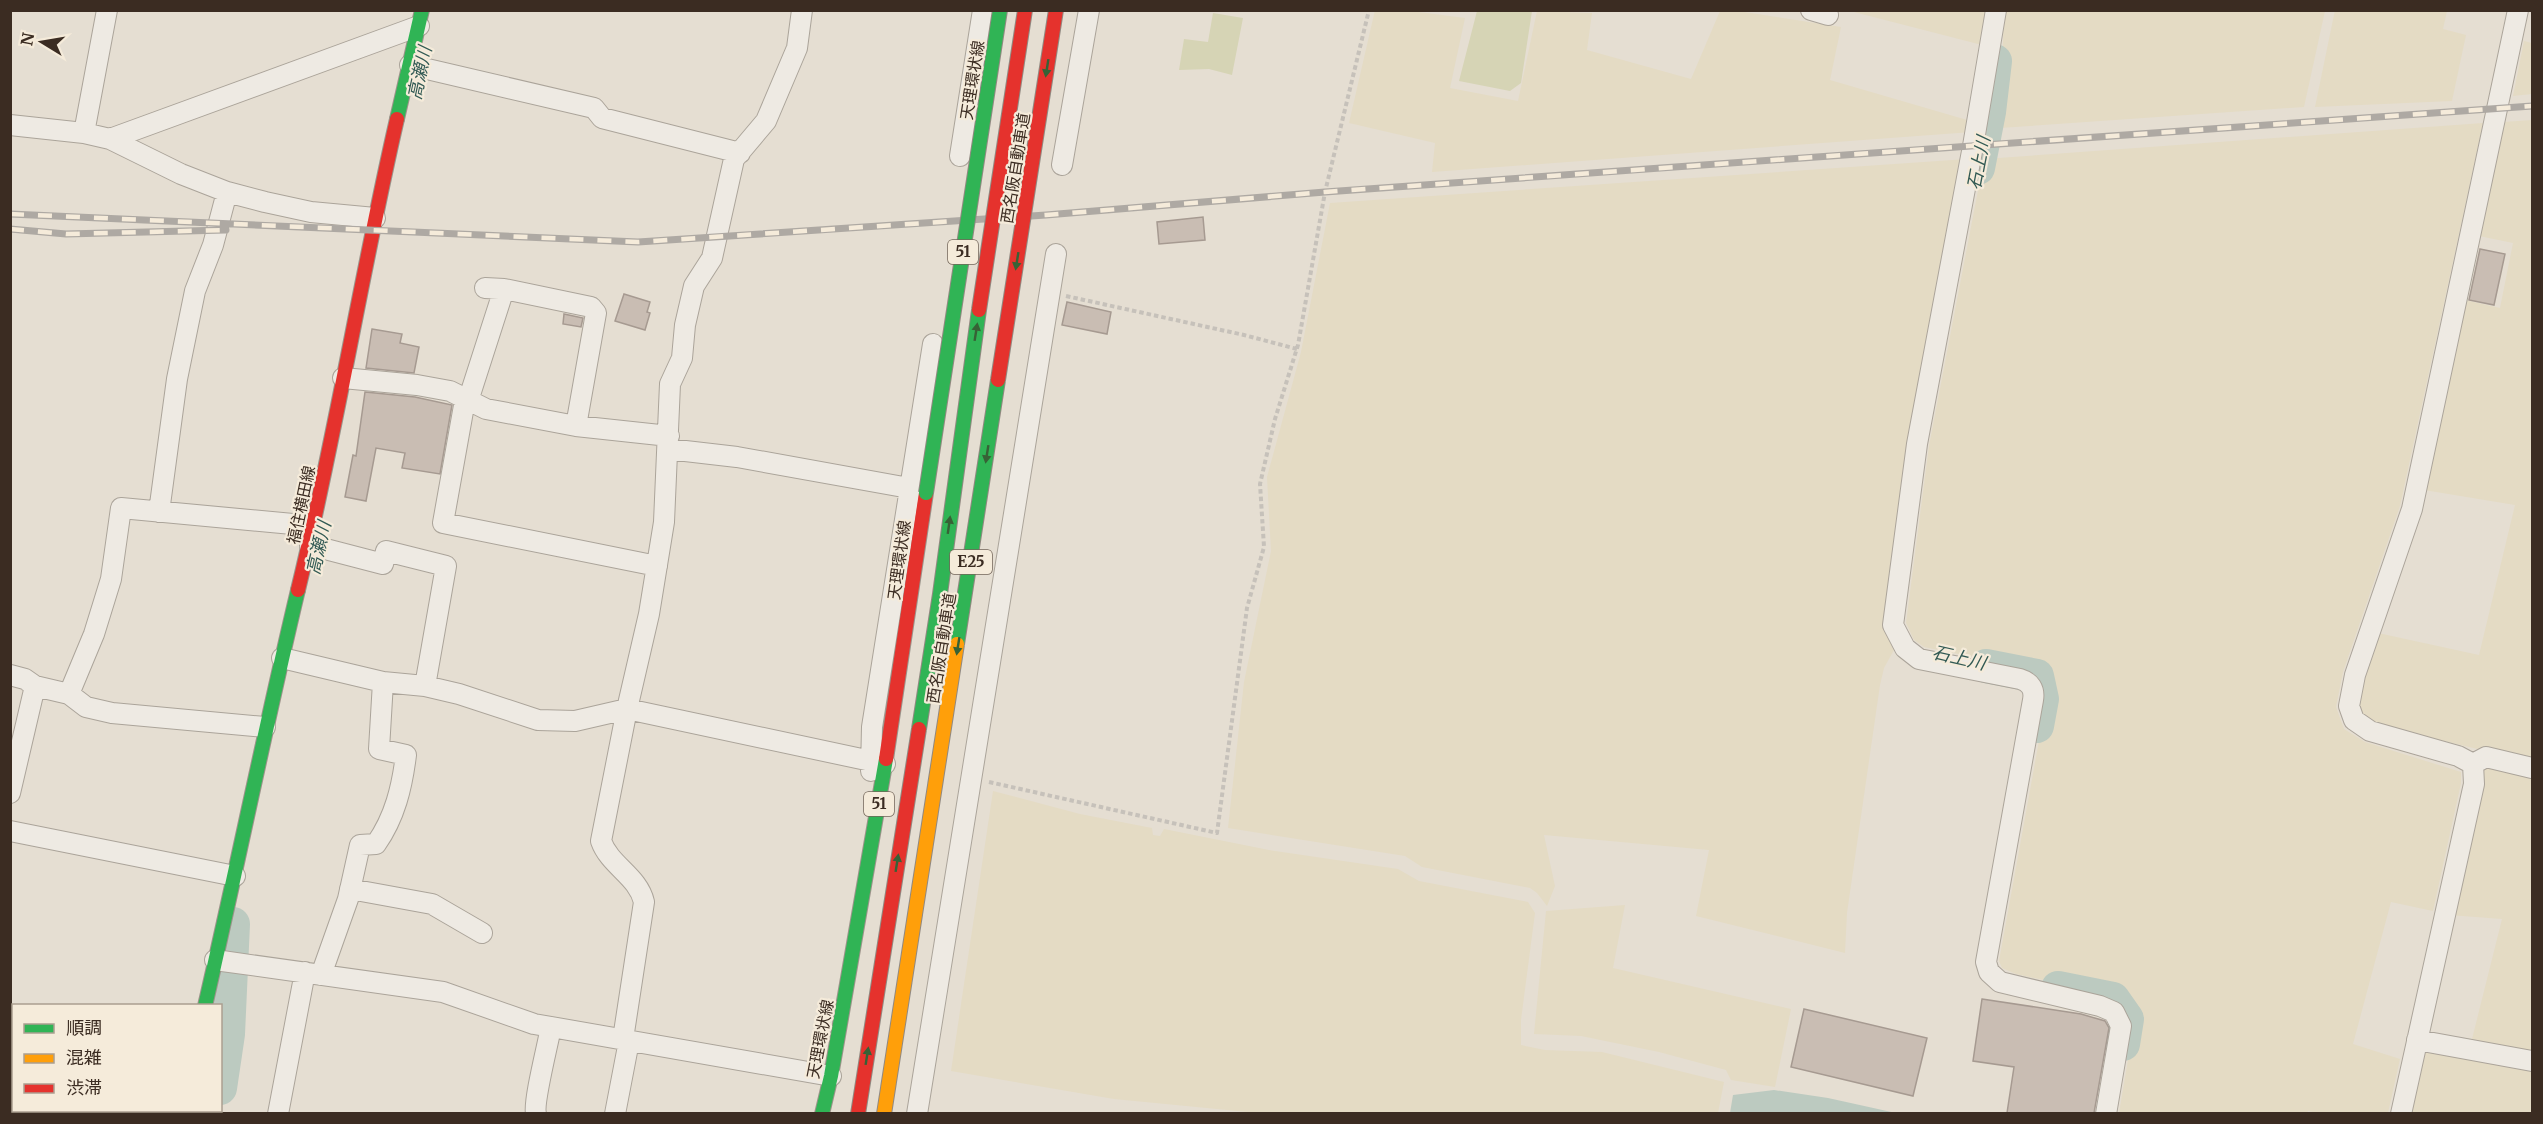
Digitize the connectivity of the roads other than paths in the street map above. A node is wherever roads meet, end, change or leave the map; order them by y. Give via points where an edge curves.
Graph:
1 (107, 10) edge
2 (802, 10) edge
3 (983, 10) edge
4 (1000, 10) edge
5 (1025, 10) edge
6 (1056, 10) edge
7 (1089, 10) edge
8 (1996, 10) edge
9 (2518, 10) edge
10 (420, 18) edge
11 (410, 65) junction
12 (10, 125) edge
13 (84, 133) junction
14 (110, 139) junction
15 (740, 153) junction
16 (960, 156) dead end
17 (1062, 165) dead end
18 (227, 192) junction
19 (375, 218) junction
20 (1056, 254) dead end
21 (946, 271) dead end
22 (352, 379) junction
23 (466, 400) junction
24 (576, 426) junction
25 (669, 442) junction
26 (917, 490) junction
27 (159, 512) junction
28 (314, 526) junction
29 (310, 545) junction
30 (657, 566) junction
31 (282, 658) junction
32 (10, 675) edge
33 (383, 682) junction
34 (35, 686) junction
35 (425, 686) junction
36 (69, 694) junction
37 (627, 709) junction
38 (265, 727) junction
39 (878, 762) junction
40 (2473, 764) junction
41 (2532, 768) edge
42 (10, 793) edge
43 (10, 831) edge
44 (873, 834) joint
45 (235, 876) junction
46 (350, 889) junction
47 (482, 933) dead end
48 (215, 960) junction
49 (313, 974) junction
50 (205, 1004) edge
51 (551, 1027) junction
52 (626, 1040) junction
53 (2417, 1040) junction
54 (2532, 1061) edge
55 (831, 1076) junction
56 (278, 1113) edge
57 (536, 1113) edge
58 (615, 1113) edge
59 (822, 1113) edge
60 (858, 1113) edge
61 (884, 1113) edge
62 (917, 1113) edge
63 (2106, 1113) edge
64 (2401, 1113) edge

1 - 13 street
2 - 15 street via 796,48 766,121
3 - 16 street
4 - 26 main road, 天理環状線 / 51, bridge
60 -> 5 main road, 西名阪自動車道 / E25, bridge via 940,594
6 -> 61 main road, 西名阪自動車道 / E25, bridge
7 - 17 street
8 - 63 street via 1917,444 1893,625 1905,648 1919,659 2020,679 2033,689 1986,962 1989,972 2000,982 2114,1012 2121,1026
9 - 40 street via 2412,509 2355,675 2349,706 2354,720 2370,731 2458,756
10 - 11 main road, 福住横田線
10 - 14 street
11 - 15 street via 594,108 602,118
11 - 19 main road, 福住横田線
12 - 13 street
13 - 14 street
14 - 18 street
15 - 25 street via 734,159 712,258 694,286 682,358 670,384
18 - 19 street via 311,212
18 - 27 street via 195,291 177,379
19 - 22 main road, 福住横田線
20 - 62 street
21 - 26 street
22 - 23 street via 450,391
22 - 28 main road, 福住横田線
23 - 24 street via 486,409
23 - 24 street via 494,289 591,307 596,313
23 - 30 street via 443,523
24 - 25 street
25 - 26 street
25 - 30 street
26 - 39 street via 872,727
27 - 28 street
27 - 36 street via 121,508 111,579
28 - 29 main road, 福住横田線
29 - 31 main road, 福住横田線
29 - 35 street via 383,564 386,551 446,566
30 - 37 street
31 - 33 street
31 - 38 main road, 福住横田線
32 - 34 street
33 - 35 street
33 - 46 street via 379,749 406,755 401,791 376,844 360,845
34 - 36 street
34 - 42 street
35 - 37 street via 538,720 575,721
36 - 38 street via 86,707 112,713
37 - 39 street
37 - 52 street via 601,841 606,854 641,889 644,902
38 - 45 main road, 福住横田線
39 - 44 street
40 - 41 street via 2486,758
40 - 53 street via 2474,784
43 - 45 street
44 - 55 main road, 天理環状線 / 51
45 - 48 main road, 福住横田線
46 - 47 street via 432,904
46 - 49 street
48 - 49 street
48 - 50 main road, 福住横田線
49 - 51 street via 443,992
49 - 56 street
51 - 52 street
51 - 57 street via 534,1106
52 - 55 street
52 - 58 street
53 - 54 street
53 - 64 street
55 - 59 main road, 天理環状線 / 51

